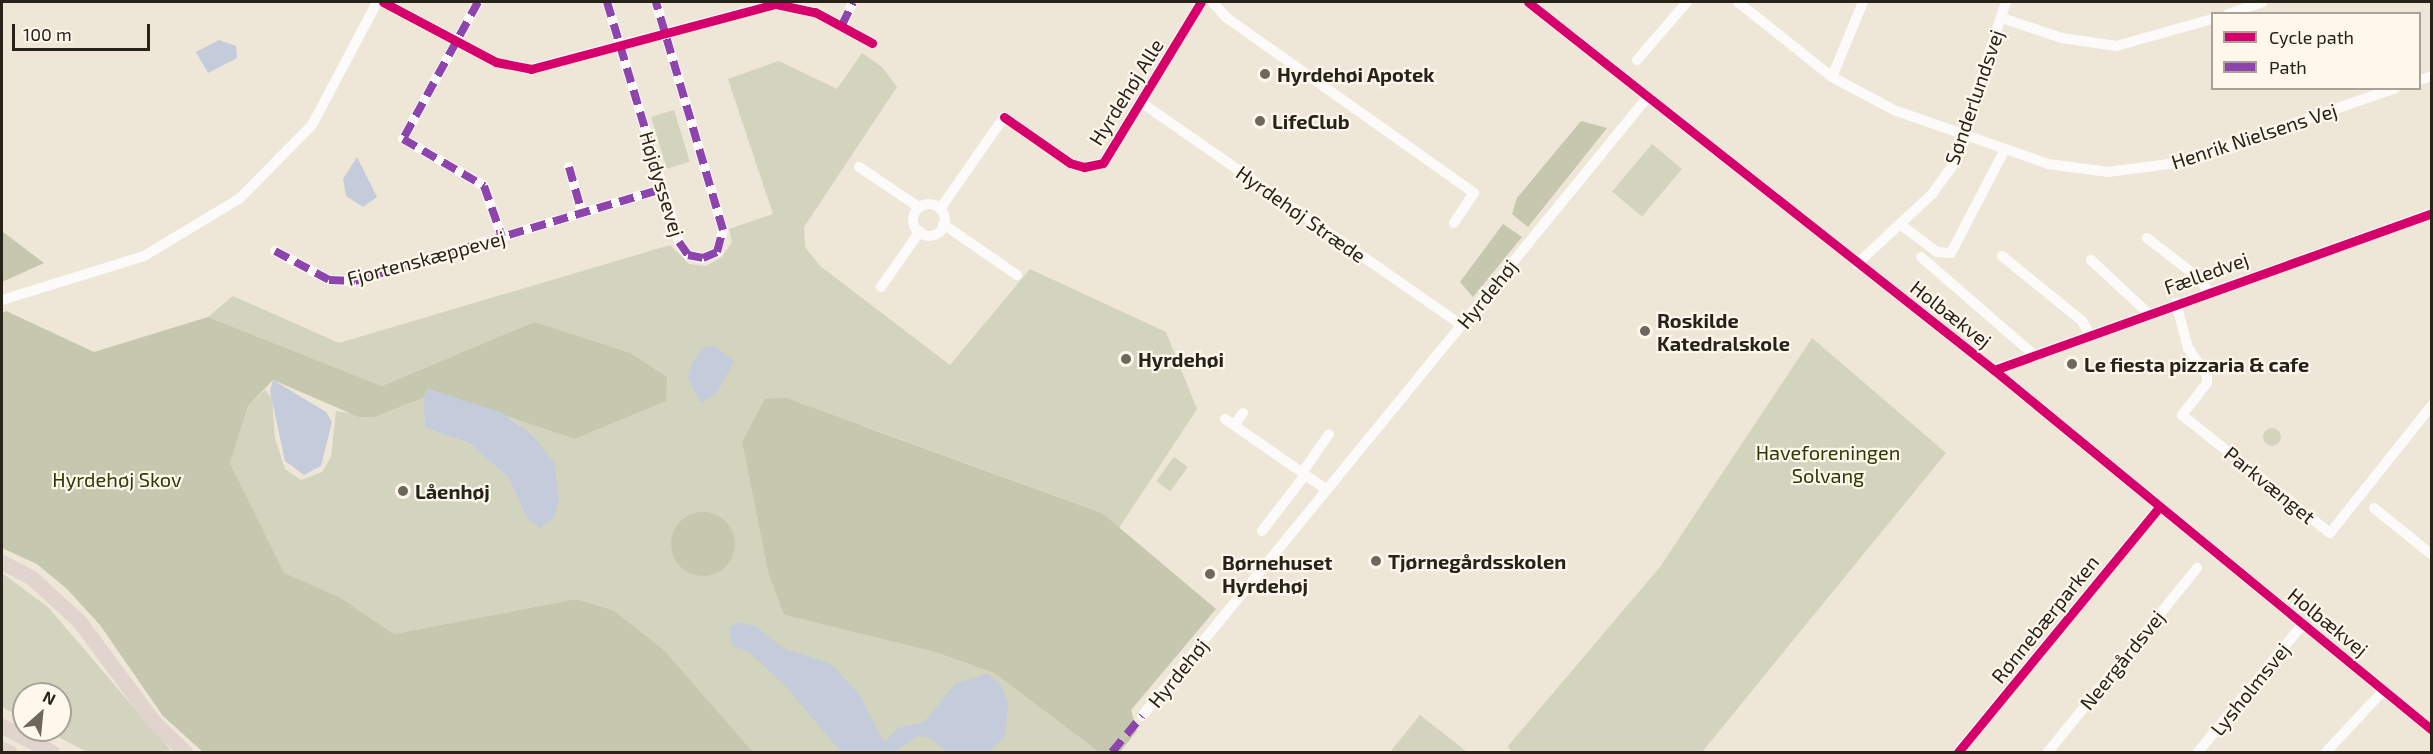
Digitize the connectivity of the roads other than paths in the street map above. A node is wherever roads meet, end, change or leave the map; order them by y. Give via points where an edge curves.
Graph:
1 (377, 2) edge
2 (383, 2) edge
3 (478, 2) edge
4 (607, 2) edge
5 (656, 2) edge
6 (853, 2) edge
7 (1201, 2) edge
8 (1214, 2) edge
9 (1527, 2) edge
10 (1687, 2) edge
11 (1738, 2) edge
12 (1863, 2) edge
13 (2006, 2) edge
14 (2262, 2) edge
15 (761, 4) edge
16 (2234, 12) edge
17 (2002, 18) junction
18 (2211, 19) edge
19 (842, 25) junction
20 (666, 33) junction
21 (457, 41) junction
22 (872, 42) dead end
23 (621, 47) junction
24 (1637, 60) dead end
25 (1832, 77) junction
26 (2390, 90) edge
27 (1647, 98) junction
28 (1142, 103) junction
29 (1965, 137) junction
30 (2004, 151) junction
31 (569, 167) dead end
32 (859, 167) dead end
33 (662, 189) junction
34 (920, 208) junction
35 (940, 209) junction
36 (582, 213) junction
37 (2432, 213) edge
38 (1454, 223) dead end
39 (943, 224) junction
40 (1901, 225) junction
41 (920, 231) junction
42 (502, 237) junction
43 (2147, 238) dead end
44 (275, 251) dead end
45 (2002, 256) dead end
46 (1921, 257) dead end
47 (2091, 260) dead end
48 (1857, 264) junction
49 (1017, 275) dead end
50 (881, 287) dead end
51 (2208, 292) junction
52 (2, 300) edge
53 (2176, 303) junction
54 (2148, 313) junction
55 (1461, 325) junction
56 (2089, 333) junction
57 (2032, 353) junction
58 (1995, 370) junction
59 (2432, 405) edge
60 (1243, 412) dead end
61 (1329, 434) dead end
62 (1304, 474) junction
63 (1327, 490) junction
64 (2159, 507) junction
65 (2374, 508) dead end
66 (1262, 531) dead end
67 (2432, 555) edge
68 (2, 562) edge
69 (2197, 568) dead end
70 (2302, 625) junction
71 (2383, 691) junction
72 (1142, 716) dead end
73 (2, 726) edge
74 (2432, 730) edge
75 (2, 749) edge
76 (9, 753) edge
77 (52, 753) edge
78 (185, 753) edge
79 (1958, 753) edge
80 (2048, 753) edge
81 (2198, 753) edge
82 (2326, 753) edge

1 - 52 street via 312,125 239,199 144,256
2 - 21 street
3 - 21 street
4 - 23 street, Højdyssevej
5 - 20 street, Højdyssevej
6 - 19 street
7 - 8 street
7 - 28 street, Hyrdehøj Alle
8 - 38 street via 1227,18 1474,193
9 - 27 street, Holbækvej
10 - 24 street
11 - 25 street, Henrik Nielsens Vej
12 - 25 street
13 - 17 street, Sønderlundsvej
14 - 16 street
15 - 19 street via 796,5
15 - 20 street
17 - 18 street via 2060,37 2116,46
17 - 29 street, Sønderlundsvej
19 - 22 street
20 - 23 street
20 - 33 street, Højdyssevej via 723,230 717,252 703,258 682,249
21 - 23 street via 496,62 531,69
21 - 42 street via 403,140 484,186
23 - 33 street, Højdyssevej
25 - 29 street, Henrik Nielsens Vej via 1894,110
26 - 30 street, Henrik Nielsens Vej via 2148,169 2108,172
27 - 48 street, Holbækvej
27 - 55 street, Hyrdehøj
28 - 35 street, Hyrdehøj Alle via 1112,153 1093,166 1070,163 1004,117
28 - 55 street, Hyrdehøj Stræde
29 - 30 street, Henrik Nielsens Vej
29 - 40 street, Sønderlundsvej via 1945,178
30 - 40 street via 1951,253 1937,252
31 - 36 street
32 - 34 street
33 - 36 street, Fjortenskæppevej
34 - 35 street via 926,200
34 - 41 street via 909,224
35 - 39 street via 949,215
36 - 42 street, Fjortenskæppevej
37 - 51 street, Fælledvej
39 - 41 street via 932,240
39 - 49 street
40 - 48 street, Sønderlundsvej
41 - 50 street
42 - 44 street, Fjortenskæppevej via 343,283
43 - 51 street, Fælledvej via 2200,279
45 - 56 street via 2082,321
46 - 57 street
47 - 54 street, Fælledvej
48 - 58 street, Holbækvej
51 - 53 street, Fælledvej
53 - 54 street, Fælledvej
53 - 59 street, Parkvænget via 2188,348 2207,375 2207,383 2182,415 2330,533
54 - 56 street, Fælledvej
55 - 63 street, Hyrdehøj
56 - 57 street, Fælledvej
57 - 58 street, Fælledvej
58 - 64 street, Holbækvej
60 - 62 street via 1230,422
61 - 62 street
62 - 63 street
62 - 66 street
63 - 72 street, Hyrdehøj
64 - 70 street, Holbækvej
64 - 79 street, Rønnebærparken
65 - 67 street
68 - 78 highway via 32,578 79,621 154,722
69 - 80 street, Neergårdsvej
70 - 71 street, Holbækvej
70 - 81 street, Lysholmsvej
71 - 74 street, Holbækvej
71 - 82 street
73 - 77 highway
75 - 76 highway

